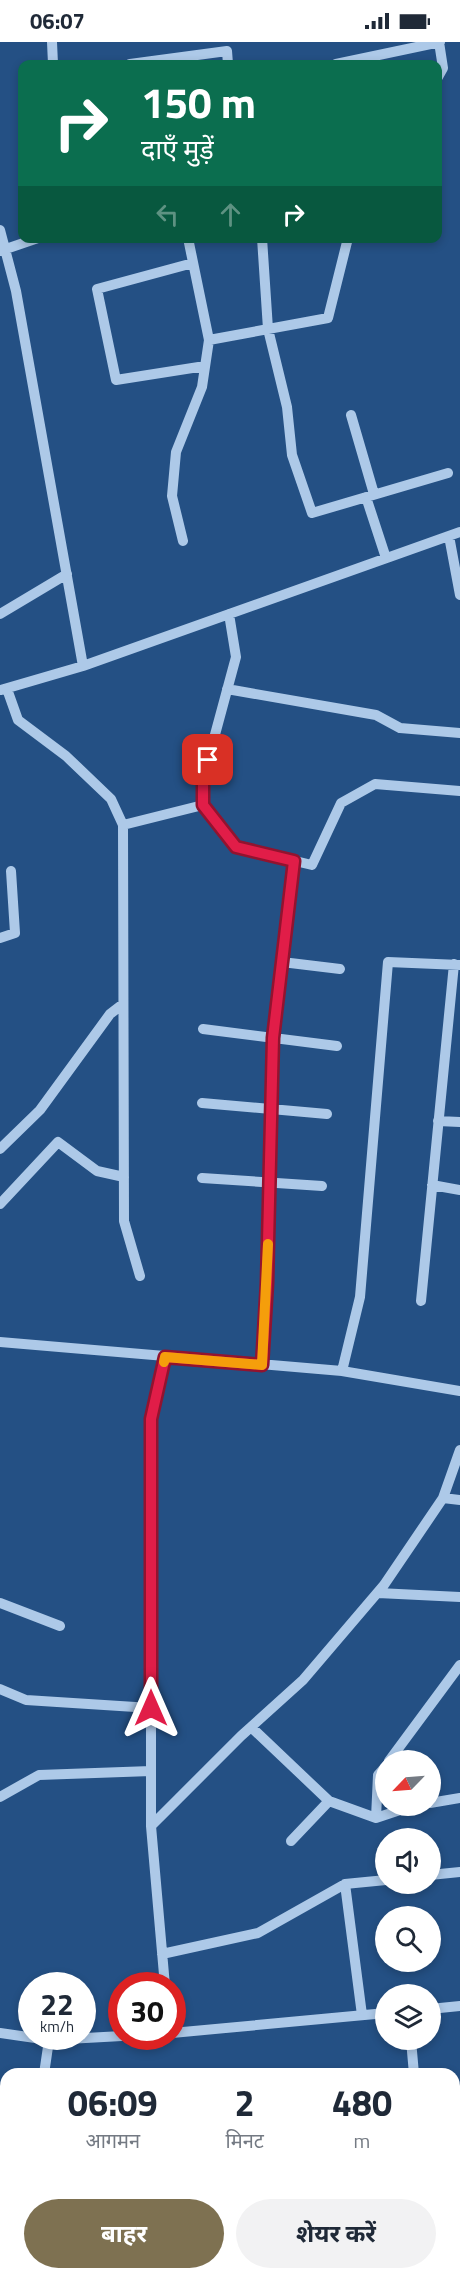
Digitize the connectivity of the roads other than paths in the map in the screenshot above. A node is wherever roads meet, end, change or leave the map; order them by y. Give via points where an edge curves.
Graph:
1 (52, 42) edge
2 (440, 42) edge
3 (53, 60) edge
4 (160, 60) edge
5 (227, 60) edge
6 (359, 60) edge
7 (442, 70) edge
8 (0, 230) edge
9 (23, 243) edge
10 (189, 243) edge
11 (262, 243) edge
12 (347, 243) edge
13 (3, 250) edge
14 (193, 263) junction
15 (268, 329) junction
16 (209, 340) junction
17 (205, 366) junction
18 (351, 415) dead end
19 (448, 473) dead end
20 (370, 496) junction
21 (455, 534) edge
22 (183, 541) dead end
23 (386, 558) junction
24 (67, 574) junction
25 (460, 594) edge
26 (0, 614) edge
27 (229, 614) junction
28 (83, 666) junction
29 (227, 688) junction
30 (3, 690) edge
31 (460, 733) edge
32 (460, 791) edge
33 (203, 805) junction
34 (123, 825) junction
35 (294, 861) junction
36 (11, 871) dead end
37 (0, 938) edge
38 (282, 962) junction
39 (457, 965) edge
40 (340, 969) dead end
41 (123, 1004) junction
42 (203, 1029) dead end
43 (447, 1037) junction
44 (460, 1037) edge
45 (273, 1038) junction
46 (337, 1046) dead end
47 (202, 1103) dead end
48 (271, 1109) junction
49 (327, 1114) dead end
50 (438, 1121) junction
51 (460, 1122) edge
52 (0, 1149) edge
53 (124, 1177) junction
54 (202, 1178) dead end
55 (270, 1183) junction
56 (432, 1185) junction
57 (322, 1186) dead end
58 (460, 1190) edge
59 (0, 1204) edge
60 (140, 1276) dead end
61 (420, 1300) dead end
62 (0, 1342) edge
63 (165, 1357) junction
64 (262, 1365) junction
65 (342, 1371) junction
66 (460, 1391) edge
67 (460, 1450) edge
68 (443, 1498) junction
69 (460, 1500) edge
70 (378, 1593) junction
71 (460, 1597) edge
72 (0, 1603) edge
73 (60, 1626) dead end
74 (460, 1665) edge
75 (0, 1689) edge
76 (151, 1708) junction
77 (251, 1727) junction
78 (397, 1750) edge
79 (151, 1771) junction
80 (0, 1797) edge
81 (460, 1798) edge
82 (329, 1801) junction
83 (441, 1801) edge
84 (382, 1816) edge
85 (376, 1818) joint
86 (151, 1826) junction
87 (291, 1841) dead end
88 (460, 1872) edge
89 (441, 1874) edge
90 (375, 1881) edge
91 (345, 1884) junction
92 (162, 1955) junction
93 (164, 1972) edge
94 (460, 2006) edge
95 (441, 2008) edge
96 (375, 2014) edge
97 (362, 2016) junction
98 (186, 2032) edge
99 (0, 2033) edge
100 (18, 2036) edge
101 (48, 2050) edge
102 (412, 2050) edge
103 (45, 2068) edge
104 (413, 2068) edge

1 - 3 street
2 - 6 street
2 - 7 street
4 - 5 street via 226,51
8 - 13 street
9 - 13 street
10 - 14 street
11 - 15 street
12 - 15 street via 328,318
13 - 24 street via 16,291
14 - 16 street
14 - 17 street via 97,289 116,380
15 - 16 street
15 - 20 street via 287,407 292,455 312,513
16 - 17 street
17 - 22 street via 202,387 176,452 172,496
18 - 20 street
19 - 20 street
20 - 23 street
21 - 23 street
21 - 25 street
23 - 27 street
24 - 26 street
24 - 28 street
27 - 28 street
27 - 29 street via 236,657
28 - 30 street
29 - 31 street via 376,715 400,728
29 - 33 street via 203,779
30 - 34 street via 18,720 66,756 111,799
32 - 35 street via 375,784 341,803 312,865
33 - 34 street
33 - 35 street via 236,847
34 - 41 street
35 - 38 street
36 - 37 street via 15,933
38 - 40 street
38 - 45 street
39 - 43 street
39 - 65 street via 388,962 360,1297
41 - 52 street via 110,1014 40,1110
41 - 53 street
42 - 45 street
43 - 44 street
43 - 50 street
45 - 46 street
45 - 48 street
47 - 48 street
48 - 49 street
48 - 55 street
50 - 51 street
50 - 56 street
53 - 59 street via 97,1171 58,1142
53 - 60 street via 124,1221
54 - 55 street
55 - 57 street
55 - 64 street
56 - 58 street
56 - 61 street
62 - 63 street
63 - 64 street
63 - 76 street via 151,1419
64 - 65 street
65 - 66 street
67 - 68 street
68 - 69 street
68 - 70 street
70 - 71 street
70 - 77 street via 303,1680
72 - 73 street
74 - 78 street
75 - 76 street via 26,1700
76 - 79 street
77 - 82 street
77 - 86 street
79 - 80 street via 39,1775
79 - 86 street
81 - 83 street
82 - 85 street
82 - 87 street
84 - 85 street
86 - 92 street
88 - 89 street
90 - 91 street
91 - 92 street via 258,1933
91 - 97 street
92 - 93 street
94 - 95 street
96 - 97 street
97 - 98 street
99 - 100 street
101 - 103 street
102 - 104 street

